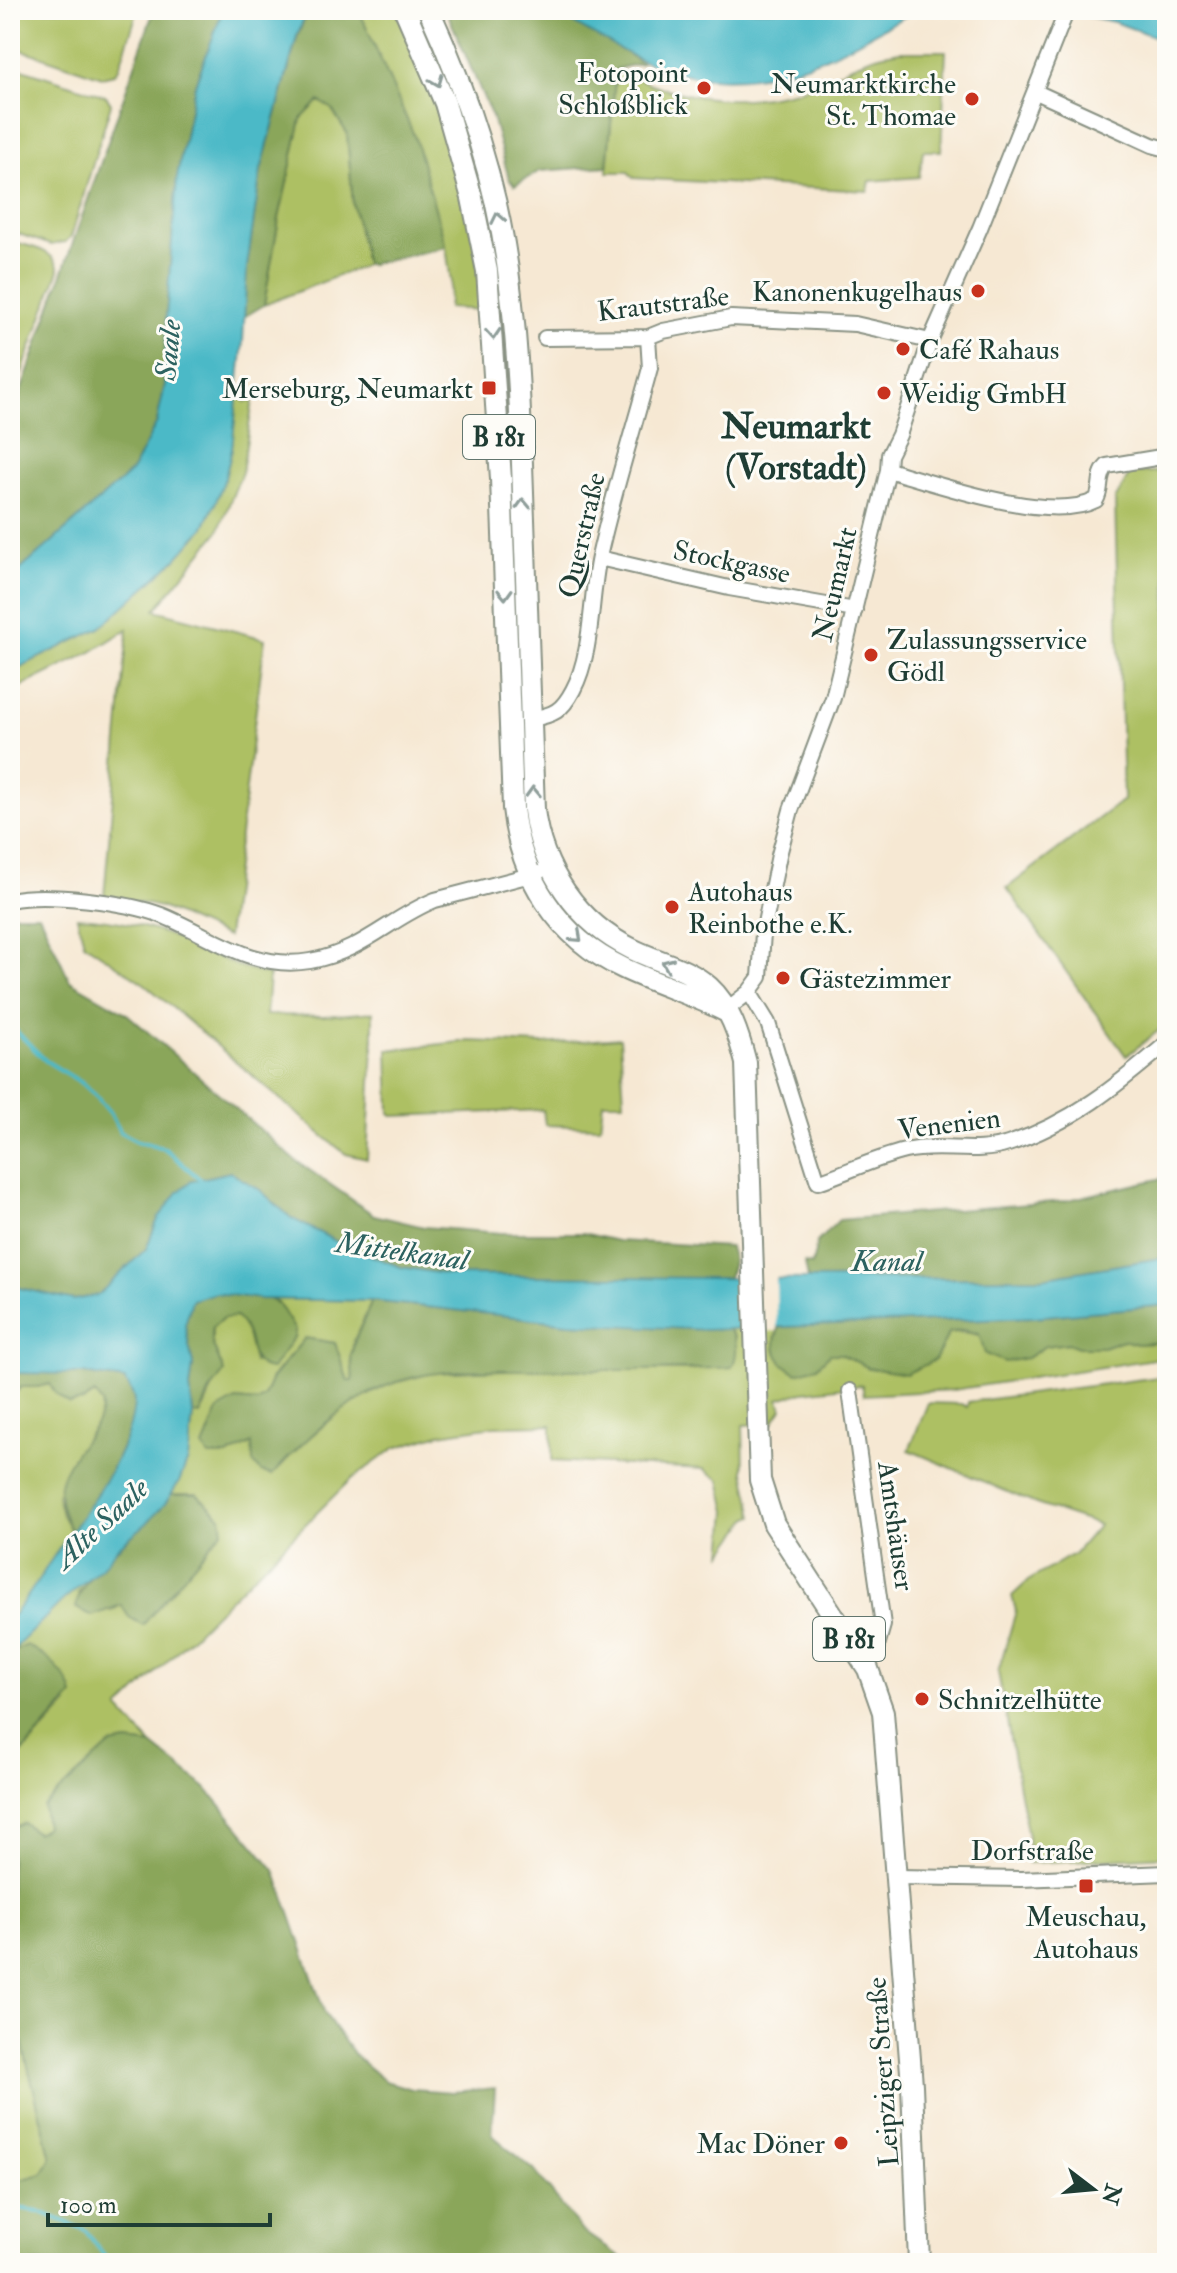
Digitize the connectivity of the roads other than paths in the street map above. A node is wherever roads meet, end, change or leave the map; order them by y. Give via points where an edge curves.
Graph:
1 (405, 10) edge
2 (429, 10) edge
3 (1067, 10) edge
4 (1036, 92) junction
5 (1167, 149) edge
6 (648, 337) junction
7 (545, 338) dead end
8 (930, 341) junction
9 (1167, 456) edge
10 (888, 470) junction
11 (599, 558) junction
12 (855, 610) junction
13 (531, 719) junction
14 (551, 867) junction
15 (530, 876) junction
16 (13, 899) edge
17 (749, 992) junction
18 (725, 1011) junction
19 (1167, 1043) edge
20 (850, 1391) dead end
21 (863, 1662) junction
22 (1167, 1873) edge
23 (897, 1877) junction
24 (919, 2263) edge

1 -> 15 main road, B 181 via 445,103 487,271 500,449 513,808
13 -> 2 main road, B 181 via 511,293 480,144
3 - 4 street, Neumarkt
4 - 5 street
4 - 8 street, Neumarkt
6 - 7 street, Krautstraße
6 - 8 street, Krautstraße via 731,318 855,324
6 - 11 street, Querstraße via 650,368
8 - 10 street, Neumarkt
9 - 10 street via 1107,466 1096,500 1065,508 1013,503
10 - 12 street, Neumarkt
11 - 12 street, Stockgasse
11 - 13 street, Querstraße via 583,666 574,689 560,710
12 - 17 street, Neumarkt via 829,712 791,810 763,933 760,977
14 -> 13 main road, B 181 via 536,828
14 - 15 street
18 -> 14 main road, B 181 via 709,987 690,973 601,930 574,903
15 - 16 street via 421,905 358,945 286,964 233,951 158,914 118,904 40,896
15 -> 18 main road, B 181 via 562,924 601,957
17 - 18 street
17 - 19 street, Venenien via 772,1034 818,1182 906,1150 1005,1145 1041,1132 1116,1087
18 - 21 main road, B 181 via 736,1027 746,1063 760,1480 774,1524
20 - 21 street, Amtshäuser via 883,1625 875,1653
21 - 23 main road, B 181 via 883,1712
22 - 23 street, Dorfstraße
23 - 24 main road, Leipziger Straße / B 181

